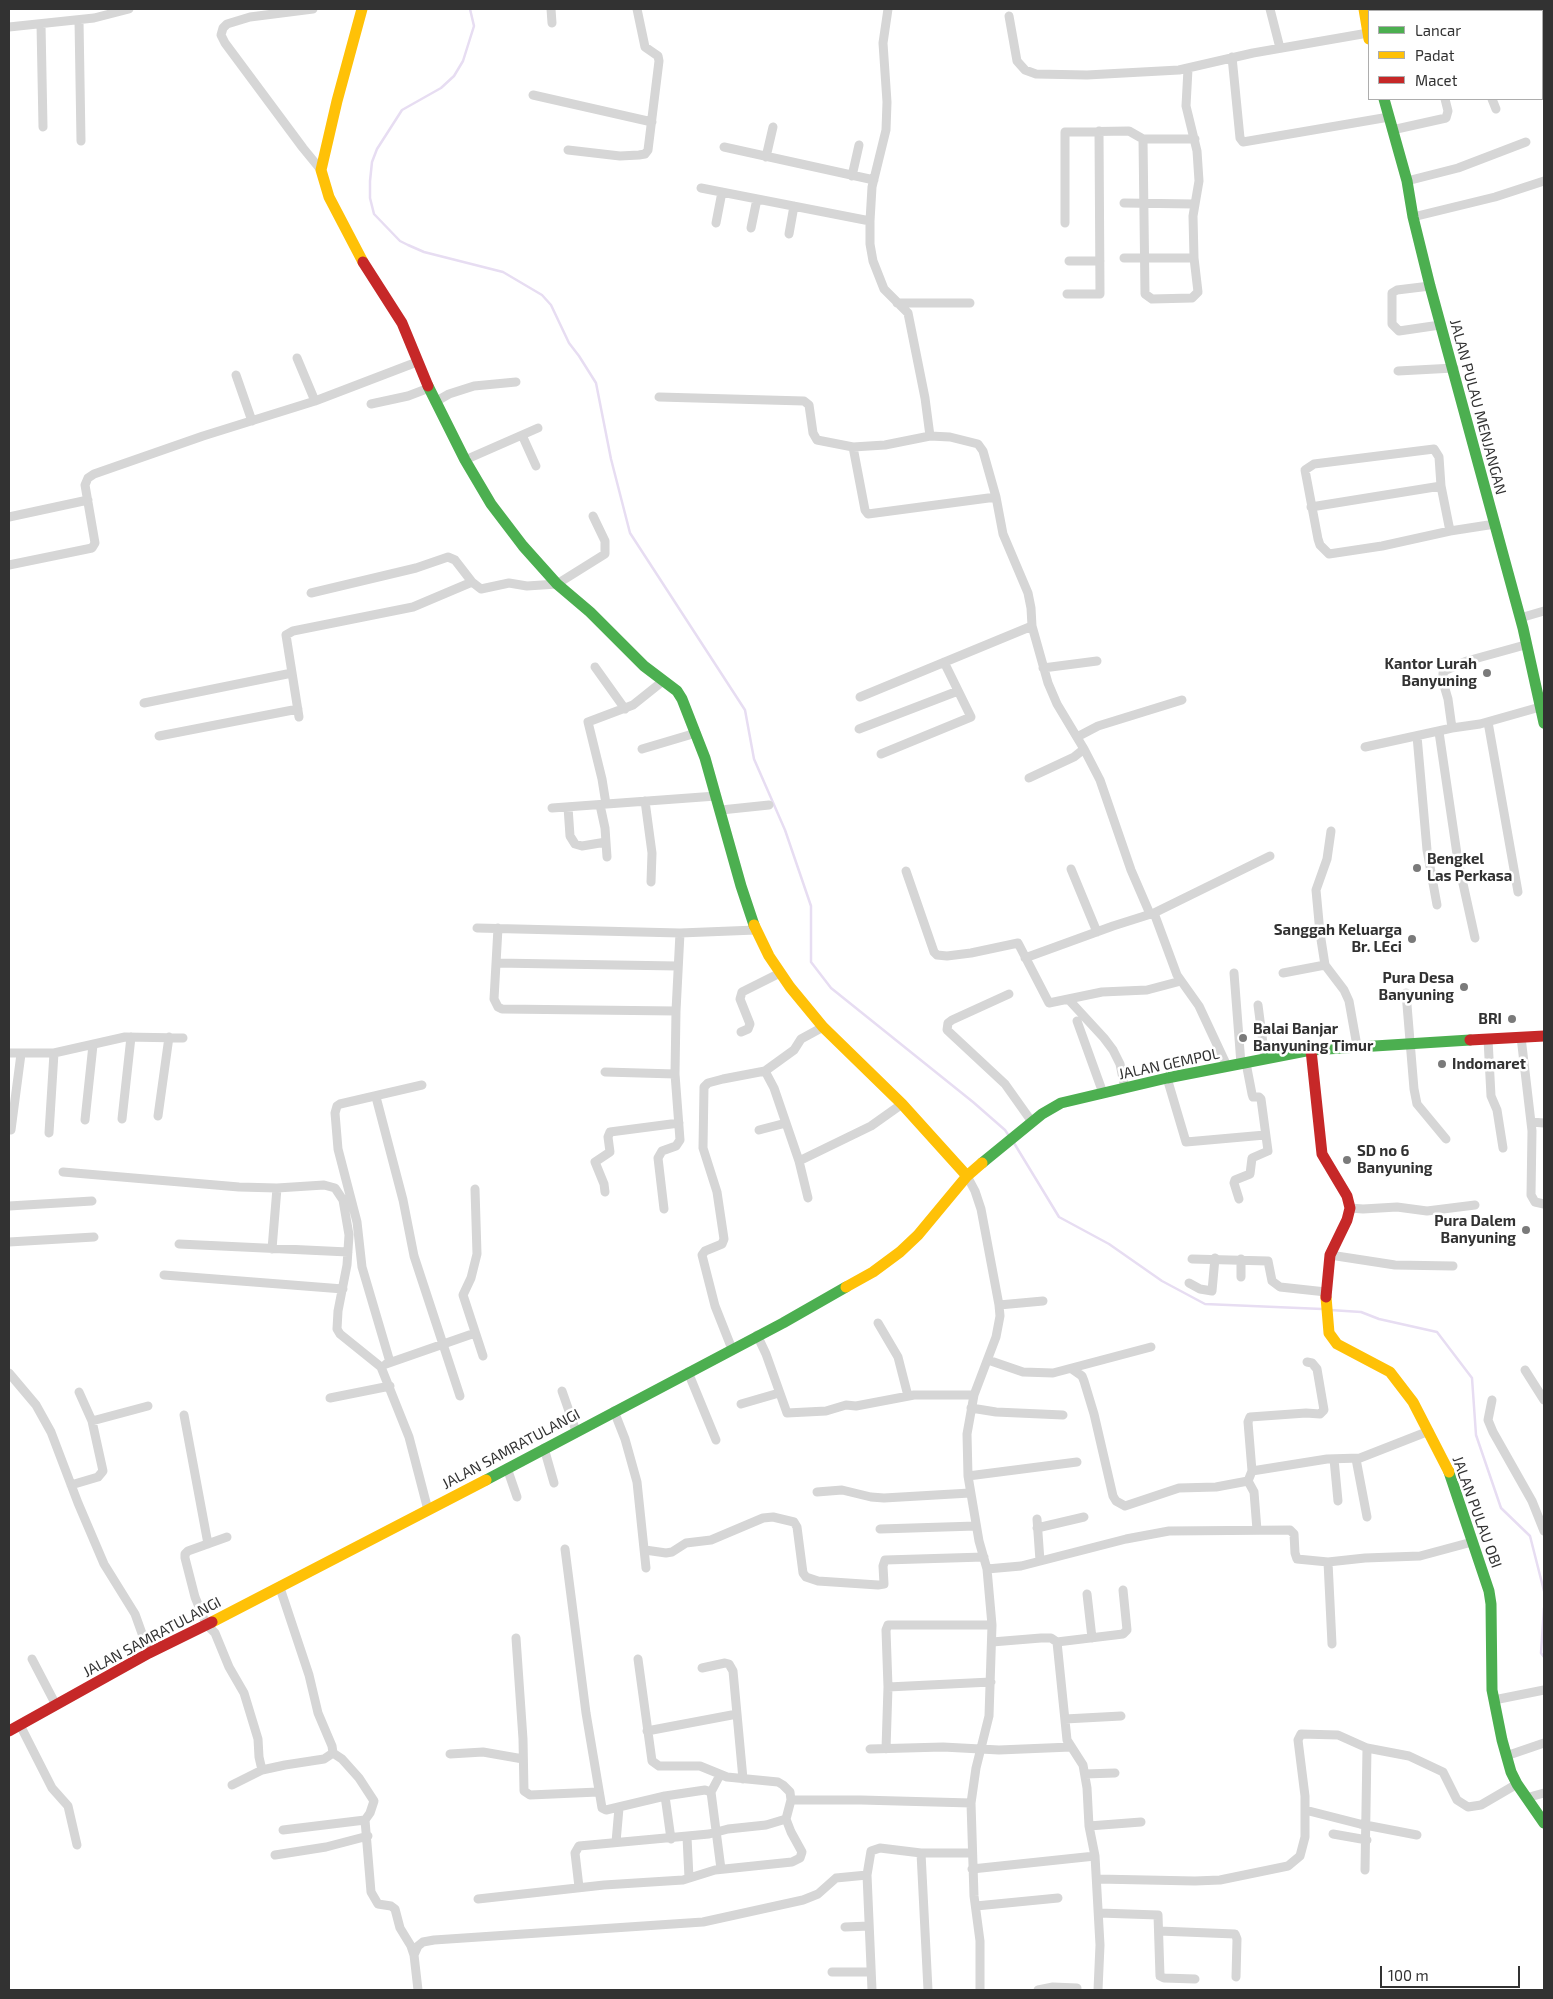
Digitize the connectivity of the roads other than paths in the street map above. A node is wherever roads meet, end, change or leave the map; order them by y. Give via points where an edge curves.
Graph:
1 (129, 9) edge
2 (313, 9) edge
3 (362, 9) edge
4 (551, 9) edge
5 (637, 9) edge
6 (888, 9) edge
7 (1270, 9) edge
8 (1366, 15) edge
9 (1009, 16) dead end
10 (79, 20) junction
11 (552, 23) dead end
12 (41, 24) junction
13 (9, 27) edge
14 (1368, 29) edge
15 (1368, 36) edge
16 (1280, 48) junction
17 (1232, 58) junction
18 (1188, 69) junction
19 (533, 95) dead end
20 (1384, 100) edge
21 (1445, 100) edge
22 (1492, 100) edge
23 (1496, 109) dead end
24 (1389, 117) junction
25 (652, 122) junction
26 (43, 127) dead end
27 (773, 127) dead end
28 (1392, 130) junction
29 (1099, 131) junction
30 (1143, 139) junction
31 (1195, 139) junction
32 (81, 141) dead end
33 (1526, 142) dead end
34 (858, 145) dead end
35 (724, 148) dead end
36 (568, 150) dead end
37 (766, 157) junction
38 (321, 170) junction
39 (852, 176) junction
40 (874, 180) junction
41 (1408, 181) junction
42 (1544, 181) edge
43 (701, 188) dead end
44 (722, 192) junction
45 (756, 199) junction
46 (1144, 203) junction
47 (1124, 204) dead end
48 (1194, 204) junction
49 (794, 206) junction
50 (1413, 217) junction
51 (870, 221) junction
52 (716, 223) dead end
53 (1065, 223) dead end
54 (751, 228) dead end
55 (789, 234) dead end
56 (1124, 258) dead end
57 (1194, 258) junction
58 (1144, 259) junction
59 (1070, 261) dead end
60 (1100, 261) junction
61 (1430, 286) junction
62 (1067, 294) dead end
63 (970, 302) dead end
64 (897, 303) junction
65 (1440, 325) junction
66 (297, 358) dead end
67 (416, 362) junction
68 (1454, 368) junction
69 (1398, 372) dead end
70 (236, 375) dead end
71 (516, 382) dead end
72 (429, 388) junction
73 (659, 397) dead end
74 (315, 401) junction
75 (435, 402) junction
76 (371, 404) dead end
77 (252, 421) junction
78 (538, 428) dead end
79 (522, 435) junction
80 (930, 436) junction
81 (853, 447) junction
82 (464, 460) junction
83 (536, 466) dead end
84 (1441, 486) junction
85 (996, 497) junction
86 (88, 500) junction
87 (1311, 507) junction
88 (593, 516) dead end
89 (9, 517) edge
90 (1495, 524) junction
91 (1450, 531) junction
92 (9, 565) edge
93 (472, 582) junction
94 (557, 584) junction
95 (311, 593) dead end
96 (1544, 611) edge
97 (1520, 618) junction
98 (1032, 626) junction
99 (1525, 645) junction
100 (1097, 661) dead end
101 (944, 662) junction
102 (595, 667) dead end
103 (1043, 668) junction
104 (292, 673) junction
105 (663, 681) junction
106 (958, 691) junction
107 (860, 697) dead end
108 (1182, 700) dead end
109 (144, 703) dead end
110 (1540, 707) junction
111 (625, 709) junction
112 (1488, 722) junction
113 (1544, 723) edge
114 (1452, 728) junction
115 (860, 729) dead end
116 (1439, 732) junction
117 (696, 733) junction
118 (159, 736) dead end
119 (1417, 736) junction
120 (1077, 737) junction
121 (1365, 747) dead end
122 (642, 748) dead end
123 (1084, 748) junction
124 (881, 754) dead end
125 (1029, 778) dead end
126 (716, 796) junction
127 (645, 801) junction
128 (603, 804) junction
129 (769, 805) dead end
130 (568, 807) junction
131 (552, 808) dead end
132 (721, 810) junction
133 (1331, 831) dead end
134 (606, 842) junction
135 (1270, 856) dead end
136 (607, 857) dead end
137 (1071, 869) dead end
138 (906, 871) dead end
139 (651, 882) dead end
140 (1518, 892) dead end
141 (1437, 905) dead end
142 (1152, 913) junction
143 (476, 928) dead end
144 (498, 928) junction
145 (756, 930) junction
146 (1097, 932) junction
147 (680, 933) junction
148 (1476, 938) dead end
149 (1025, 958) junction
150 (496, 963) junction
151 (1325, 965) junction
152 (677, 966) junction
153 (1283, 973) dead end
154 (780, 974) junction
155 (1234, 974) dead end
156 (1181, 981) junction
157 (1406, 993) dead end
158 (1010, 994) dead end
159 (1069, 1000) junction
160 (1258, 1005) dead end
161 (676, 1011) junction
162 (1077, 1021) dead end
163 (823, 1027) junction
164 (741, 1032) dead end
165 (1544, 1036) edge
166 (131, 1037) junction
167 (168, 1037) junction
168 (1521, 1037) junction
169 (183, 1038) dead end
170 (1488, 1039) junction
171 (1410, 1043) junction
172 (93, 1045) junction
173 (1357, 1046) junction
174 (1310, 1050) junction
175 (9, 1053) edge
176 (54, 1053) junction
177 (21, 1054) junction
178 (1265, 1059) junction
179 (1244, 1063) junction
180 (1227, 1066) junction
181 (765, 1071) junction
182 (605, 1072) dead end
183 (675, 1074) junction
184 (1167, 1078) junction
185 (422, 1084) dead end
186 (1126, 1088) junction
187 (1103, 1093) junction
188 (376, 1097) junction
189 (902, 1104) junction
190 (158, 1116) dead end
191 (122, 1119) dead end
192 (85, 1120) dead end
193 (1032, 1122) junction
194 (1531, 1122) junction
195 (679, 1123) junction
196 (786, 1123) junction
197 (1544, 1123) edge
198 (11, 1130) dead end
199 (759, 1130) dead end
200 (49, 1133) dead end
201 (1265, 1135) junction
202 (1446, 1140) dead end
203 (1503, 1148) dead end
204 (996, 1151) joint
205 (799, 1161) junction
206 (63, 1172) dead end
207 (967, 1176) junction
208 (277, 1188) junction
209 (474, 1189) dead end
210 (605, 1192) dead end
211 (808, 1198) dead end
212 (1239, 1199) dead end
213 (92, 1201) dead end
214 (1475, 1204) dead end
215 (1544, 1204) edge
216 (9, 1206) edge
217 (1350, 1208) junction
218 (664, 1209) dead end
219 (94, 1236) dead end
220 (9, 1242) edge
221 (179, 1244) dead end
222 (272, 1248) junction
223 (348, 1252) junction
224 (1330, 1255) junction
225 (1215, 1258) junction
226 (1192, 1259) dead end
227 (1241, 1259) junction
228 (1453, 1266) dead end
229 (164, 1276) dead end
230 (1241, 1277) dead end
231 (1189, 1283) dead end
232 (343, 1289) junction
233 (1326, 1295) junction
234 (1043, 1301) dead end
235 (999, 1305) junction
236 (878, 1323) dead end
237 (475, 1333) junction
238 (757, 1335) junction
239 (443, 1345) junction
240 (1151, 1347) dead end
241 (732, 1349) junction
242 (483, 1356) dead end
243 (988, 1360) junction
244 (390, 1362) junction
245 (1306, 1362) dead end
246 (381, 1367) junction
247 (1072, 1369) junction
248 (1525, 1370) dead end
249 (688, 1372) junction
250 (9, 1373) edge
251 (390, 1386) junction
252 (562, 1391) dead end
253 (79, 1392) dead end
254 (779, 1393) junction
255 (974, 1395) junction
256 (460, 1396) dead end
257 (908, 1396) junction
258 (330, 1398) dead end
259 (1492, 1400) dead end
260 (1544, 1400) edge
261 (741, 1404) dead end
262 (148, 1406) dead end
263 (971, 1408) junction
264 (614, 1411) junction
265 (184, 1415) dead end
266 (1063, 1415) dead end
267 (92, 1421) junction
268 (576, 1431) junction
269 (1429, 1431) junction
270 (716, 1440) dead end
271 (544, 1448) junction
272 (1334, 1459) junction
273 (1356, 1459) junction
274 (1077, 1462) dead end
275 (507, 1468) junction
276 (1252, 1471) junction
277 (968, 1476) junction
278 (1248, 1481) junction
279 (554, 1483) dead end
280 (70, 1485) junction
281 (817, 1492) dead end
282 (970, 1493) junction
283 (517, 1497) dead end
284 (1338, 1501) dead end
285 (428, 1510) junction
286 (1084, 1517) dead end
287 (1367, 1517) dead end
288 (976, 1526) junction
289 (880, 1529) dead end
290 (1256, 1530) junction
291 (1544, 1531) edge
292 (227, 1537) dead end
293 (1472, 1542) junction
294 (208, 1544) junction
295 (566, 1549) dead end
296 (645, 1550) junction
297 (984, 1556) junction
298 (1040, 1561) junction
299 (1328, 1562) junction
300 (646, 1568) dead end
301 (988, 1569) junction
302 (280, 1588) junction
303 (1123, 1590) dead end
304 (1087, 1594) dead end
305 (206, 1624) junction
306 (992, 1625) junction
307 (516, 1638) dead end
308 (1092, 1638) junction
309 (992, 1642) junction
310 (1057, 1642) junction
311 (1332, 1644) dead end
312 (150, 1653) junction
313 (32, 1659) dead end
314 (638, 1659) dead end
315 (702, 1668) dead end
316 (991, 1682) junction
317 (888, 1687) junction
318 (1544, 1690) edge
319 (1494, 1700) junction
320 (56, 1706) junction
321 (738, 1714) junction
322 (1121, 1716) dead end
323 (1065, 1719) junction
324 (20, 1725) junction
325 (9, 1731) edge
326 (647, 1731) junction
327 (1544, 1743) edge
328 (1071, 1747) junction
329 (982, 1748) junction
330 (1367, 1748) junction
331 (870, 1749) dead end
332 (886, 1749) junction
333 (333, 1753) junction
334 (450, 1754) dead end
335 (1506, 1756) junction
336 (523, 1759) junction
337 (262, 1770) junction
338 (1114, 1773) dead end
339 (1085, 1774) junction
340 (720, 1775) junction
341 (743, 1779) junction
342 (1517, 1784) junction
343 (232, 1785) dead end
344 (598, 1792) junction
345 (710, 1792) junction
346 (1544, 1793) edge
347 (666, 1796) junction
348 (1526, 1798) junction
349 (792, 1800) junction
350 (971, 1803) junction
351 (619, 1808) junction
352 (1305, 1810) junction
353 (365, 1820) junction
354 (786, 1820) junction
355 (1141, 1822) dead end
356 (1544, 1824) edge
357 (1089, 1826) junction
358 (1367, 1826) junction
359 (283, 1830) dead end
360 (715, 1833) junction
361 (1333, 1834) dead end
362 (1417, 1835) dead end
363 (368, 1836) junction
364 (686, 1837) junction
365 (671, 1838) junction
366 (1367, 1840) junction
367 (616, 1842) junction
368 (76, 1845) dead end
369 (921, 1853) junction
370 (972, 1853) junction
371 (275, 1855) dead end
372 (1095, 1856) junction
373 (721, 1869) junction
374 (972, 1869) junction
375 (1366, 1870) dead end
376 (867, 1874) junction
377 (689, 1878) junction
378 (1097, 1879) junction
379 (579, 1887) junction
380 (1058, 1898) dead end
381 (478, 1899) dead end
382 (976, 1906) junction
383 (1099, 1913) junction
384 (869, 1926) junction
385 (845, 1927) dead end
386 (1159, 1931) junction
387 (414, 1955) junction
388 (832, 1972) dead end
389 (870, 1972) junction
390 (1236, 1977) dead end
391 (1195, 1980) dead end
392 (1077, 1988) dead end
393 (418, 1990) edge
394 (872, 1990) edge
395 (928, 1990) edge
396 (980, 1990) edge
397 (1038, 1990) edge
398 (1098, 1990) edge

1 - 10 street
2 - 38 street via 227,24 221,35
3 - 38 street
4 - 11 street
5 - 25 street via 644,47 658,56 659,61
6 - 40 street via 883,43 886,130
7 - 16 street
8 - 14 street
9 - 18 street via 1016,57 1030,73 1087,75
10 - 12 street
10 - 32 street
12 - 13 street
12 - 26 street
15 - 16 street
16 - 17 street
17 - 18 street
17 - 24 street via 1243,142
18 - 31 street via 1186,110
19 - 25 street
20 - 24 street, JALAN PULAU MENJANGAN
21 - 28 street via 1446,118
22 - 23 street
24 - 28 street, JALAN PULAU MENJANGAN
25 - 36 street via 648,150 643,154 620,156
27 - 37 street
28 - 41 street, JALAN PULAU MENJANGAN
29 - 30 street via 1128,131
29 - 53 street via 1065,132
29 - 60 street
30 - 31 street
30 - 46 street
31 - 48 street via 1199,181
33 - 41 street via 1458,168
34 - 39 street
35 - 37 street
37 - 39 street
38 - 67 street via 329,197 361,259 402,323
39 - 40 street
40 - 51 street
41 - 50 street, JALAN PULAU MENJANGAN
42 - 50 street via 1496,197
43 - 44 street
44 - 45 street
44 - 52 street
45 - 49 street
45 - 54 street
46 - 47 street
46 - 48 street
46 - 58 street
48 - 57 street
49 - 51 street
49 - 55 street
50 - 61 street, JALAN PULAU MENJANGAN
51 - 64 street via 874,261 884,289
56 - 58 street
57 - 58 street
57 - 58 street via 1197,295 1173,299 1152,299 1145,294
59 - 60 street
60 - 62 street via 1100,294
61 - 65 street, JALAN PULAU MENJANGAN
61 - 65 street via 1392,293 1392,324 1399,331
63 - 64 street
64 - 80 street via 908,313
65 - 68 street, JALAN PULAU MENJANGAN
66 - 74 street
67 - 72 street
67 - 74 street
68 - 69 street
68 - 90 street, JALAN PULAU MENJANGAN
70 - 77 street
71 - 75 street via 474,386
72 - 75 street
72 - 76 street
73 - 81 street via 804,401 809,405 814,438
74 - 77 street
75 - 82 street
77 - 86 street via 94,474 86,481
78 - 79 street
79 - 82 street
79 - 83 street
80 - 81 street
80 - 85 street via 978,444
81 - 85 street via 868,514
82 - 94 street via 491,504
84 - 87 street
84 - 87 street via 1439,457 1431,448 1314,464 1305,470
84 - 91 street
85 - 98 street via 1003,534 1028,593
86 - 89 street
86 - 92 street via 95,542 92,548
87 - 91 street via 1320,545 1329,554
88 - 94 street via 604,541 605,554
90 - 91 street
90 - 97 street, JALAN PULAU MENJANGAN
93 - 94 street via 481,588 509,583 527,586
93 - 95 street via 455,560 448,557 416,568
93 - 104 street via 413,607 293,631 286,635
94 - 105 street
96 - 97 street
97 - 99 street, JALAN PULAU MENJANGAN
98 - 101 street
98 - 103 street
99 - 110 street, JALAN PULAU MENJANGAN
99 - 114 street via 1459,663 1443,673
100 - 103 street
101 - 106 street
101 - 107 street
102 - 111 street
103 - 120 street
104 - 109 street
104 - 118 street via 298,713
105 - 111 street
105 - 117 street via 682,699
106 - 115 street
106 - 124 street via 971,718
108 - 120 street via 1098,726
110 - 112 street
110 - 113 street, JALAN PULAU MENJANGAN
111 - 128 street via 588,722 602,779
112 - 114 street
112 - 140 street
114 - 116 street
116 - 119 street
116 - 148 street via 1458,861
117 - 122 street
117 - 126 street
119 - 121 street
119 - 141 street via 1428,860
120 - 123 street
123 - 125 street via 1074,757
123 - 142 street via 1100,780 1131,870
126 - 127 street
126 - 132 street
127 - 128 street
127 - 139 street via 651,844
128 - 130 street
128 - 134 street
129 - 132 street
130 - 131 street
130 - 134 street via 570,836 575,844
132 - 145 street
133 - 151 street via 1316,896
134 - 136 street
135 - 142 street
137 - 146 street
138 - 149 street via 937,955 971,953 1014,943 1020,945
142 - 146 street
142 - 156 street
143 - 144 street
144 - 147 street
144 - 150 street
145 - 147 street
145 - 154 street
146 - 149 street
147 - 152 street
149 - 159 street via 1049,1002
150 - 152 street
150 - 161 street via 494,999 502,1009
151 - 153 street
151 - 173 street via 1349,1001
152 - 161 street
154 - 163 street
154 - 164 street via 742,992 740,999 750,1024
155 - 179 street
156 - 159 street via 1147,990 1102,992
156 - 180 street via 1199,1006
157 - 171 street
158 - 193 street via 952,1020 947,1030 1005,1084
159 - 186 street via 1113,1050
160 - 178 street
161 - 183 street
162 - 187 street
163 - 181 street via 801,1039 794,1050
163 - 189 street
165 - 168 street, JALAN GEMPOL
166 - 167 street
166 - 172 street
166 - 191 street
167 - 169 street
167 - 190 street
168 - 170 street, JALAN GEMPOL
168 - 194 street
170 - 171 street, JALAN GEMPOL
170 - 203 street via 1491,1096 1497,1110
171 - 173 street, JALAN GEMPOL
171 - 202 street via 1417,1104
172 - 176 street
172 - 192 street
173 - 174 street, JALAN GEMPOL
174 - 178 street, JALAN GEMPOL
174 - 217 street via 1322,1154 1347,1196
175 - 177 street
176 - 177 street
176 - 200 street
177 - 198 street
178 - 179 street, JALAN GEMPOL
179 - 180 street, JALAN GEMPOL
179 - 201 street via 1252,1094 1261,1099
180 - 184 street, JALAN GEMPOL
181 - 196 street
181 - 241 street via 708,1083 703,1090 703,1148 717,1192 724,1241 702,1255 714,1306
182 - 183 street
183 - 195 street
184 - 186 street, JALAN GEMPOL
184 - 201 street via 1186,1142
185 - 188 street
186 - 187 street, JALAN GEMPOL
187 - 193 street, JALAN GEMPOL via 1061,1103
188 - 239 street via 414,1256
188 - 244 street via 340,1104 334,1113 338,1149 357,1222 362,1267
189 - 205 street via 871,1126
189 - 207 street
193 - 204 street, JALAN GEMPOL
194 - 197 street
194 - 215 street via 1531,1195 1535,1202
195 - 210 street via 610,1132 610,1152 596,1162
195 - 218 street via 679,1144 662,1151 658,1158
196 - 199 street
196 - 205 street
201 - 212 street via 1267,1152 1252,1158 1250,1174 1235,1180
204 - 207 street, JALAN SAMRATULANGI
205 - 211 street
206 - 208 street
207 - 235 street via 981,1209
207 - 238 street, JALAN SAMRATULANGI via 926,1227 900,1252 836,1294
208 - 222 street
208 - 223 street via 324,1185 335,1188 343,1200 349,1235
209 - 237 street via 477,1254 472,1278 463,1295
213 - 216 street
214 - 217 street via 1427,1211 1397,1207
217 - 224 street, JALAN PULAU OBI via 1348,1220
219 - 220 street
221 - 222 street
222 - 223 street
223 - 232 street
224 - 228 street via 1395,1265
224 - 233 street, JALAN PULAU OBI
225 - 226 street
225 - 227 street
225 - 231 street via 1212,1291
227 - 230 street
227 - 233 street via 1268,1260 1272,1282 1280,1287
229 - 232 street
232 - 246 street via 337,1324 340,1334
233 - 269 street, JALAN PULAU OBI via 1329,1333 1337,1344 1390,1372 1413,1402
234 - 235 street
235 - 243 street via 999,1325
236 - 257 street via 898,1356
237 - 239 street
237 - 242 street
238 - 241 street, JALAN SAMRATULANGI
238 - 254 street
239 - 244 street
239 - 256 street
240 - 247 street
241 - 249 street, JALAN SAMRATULANGI
243 - 247 street via 1039,1374
243 - 255 street
244 - 246 street
245 - 276 street via 1317,1369 1324,1410 1320,1414 1250,1417
246 - 251 street
247 - 278 street via 1084,1381 1112,1496 1116,1501 1125,1506 1179,1488 1216,1487
248 - 260 street
249 - 264 street, JALAN SAMRATULANGI
249 - 270 street
250 - 280 street via 44,1419
251 - 258 street
251 - 285 street via 409,1437
252 - 268 street
253 - 267 street
254 - 257 street via 788,1414 826,1411 850,1404 856,1406
254 - 261 street
255 - 257 street
255 - 263 street
259 - 291 street via 1490,1426 1532,1501
262 - 267 street
263 - 266 street
263 - 277 street via 967,1434
264 - 268 street, JALAN SAMRATULANGI
264 - 296 street via 637,1482
265 - 294 street
267 - 280 street via 103,1471 98,1477
268 - 271 street, JALAN SAMRATULANGI
269 - 273 street
269 - 293 street, JALAN PULAU OBI via 1452,1479
271 - 275 street, JALAN SAMRATULANGI
271 - 279 street
272 - 273 street
272 - 276 street
272 - 284 street
273 - 287 street
274 - 277 street
275 - 283 street
275 - 285 street, JALAN SAMRATULANGI
276 - 278 street
277 - 282 street
278 - 290 street via 1254,1492
280 - 312 street via 104,1564 134,1614
281 - 282 street via 842,1490 884,1498
282 - 288 street
285 - 302 street, JALAN SAMRATULANGI
286 - 298 street via 1037,1523
288 - 289 street
288 - 297 street
290 - 298 street via 1159,1532
290 - 299 street via 1290,1530 1294,1534 1297,1559
292 - 294 street
293 - 299 street via 1420,1556
293 - 319 street, JALAN PULAU OBI via 1491,1604
294 - 305 street via 185,1554 195,1597
295 - 344 street
296 - 297 street via 666,1554 686,1543 711,1540 763,1518 773,1518 794,1522 803,1573 818,1581 878,1586 884,1584 885,1560
296 - 300 street
297 - 301 street
298 - 301 street
299 - 311 street
301 - 306 street
302 - 305 street, JALAN SAMRATULANGI
302 - 333 street
303 - 308 street via 1126,1633
304 - 308 street
305 - 312 street, JALAN SAMRATULANGI
305 - 337 street via 215,1633 244,1693 258,1739
306 - 309 street
306 - 317 street via 888,1625
307 - 336 street
308 - 310 street
309 - 310 street via 1051,1638
309 - 316 street
310 - 323 street
312 - 320 street, JALAN SAMRATULANGI
313 - 320 street
314 - 326 street
315 - 321 street via 725,1663 732,1667
316 - 317 street
316 - 329 street via 990,1716
317 - 332 street
318 - 319 street
319 - 335 street, JALAN PULAU OBI
320 - 324 street, JALAN SAMRATULANGI
321 - 326 street
321 - 341 street
322 - 323 street
323 - 328 street
324 - 325 street, JALAN SAMRATULANGI
324 - 368 street via 52,1788 68,1806
326 - 340 street via 655,1764 700,1766
327 - 335 street
328 - 329 street
328 - 339 street
329 - 332 street
329 - 350 street
330 - 342 street via 1408,1756 1440,1770 1457,1800 1468,1807 1481,1805
330 - 352 street via 1331,1733 1299,1736
330 - 358 street
331 - 332 street
333 - 337 street via 324,1759
333 - 353 street via 348,1766 374,1801
334 - 336 street via 483,1752
335 - 342 street, JALAN PULAU OBI
336 - 344 street via 524,1791 528,1795
337 - 343 street
338 - 339 street
339 - 357 street
340 - 341 street
340 - 345 street
341 - 349 street via 784,1784
342 - 348 street, JALAN PULAU OBI
344 - 351 street via 604,1810
345 - 347 street
345 - 360 street
346 - 348 street
347 - 351 street
347 - 365 street
348 - 356 street, JALAN PULAU OBI
349 - 350 street
349 - 354 street
350 - 370 street
351 - 367 street
352 - 358 street
352 - 378 street via 1303,1850 1298,1860 1282,1869 1220,1880
353 - 359 street
353 - 363 street
354 - 360 street
354 - 373 street via 802,1852 798,1860
355 - 357 street
357 - 372 street
358 - 362 street
358 - 366 street
360 - 364 street
360 - 373 street
361 - 366 street
363 - 371 street
363 - 387 street via 372,1892 378,1904 395,1909 400,1928
364 - 365 street
364 - 377 street
365 - 367 street
366 - 375 street
367 - 379 street via 577,1848
369 - 370 street
369 - 376 street via 875,1849 869,1856
369 - 395 street
370 - 374 street
372 - 374 street
372 - 378 street
373 - 377 street
374 - 382 street
376 - 384 street
376 - 387 street via 836,1878 812,1897 722,1919 434,1940 423,1942
377 - 379 street
378 - 383 street
379 - 381 street
380 - 382 street
382 - 396 street
383 - 386 street via 1156,1914
383 - 398 street
384 - 385 street
384 - 389 street
386 - 390 street via 1236,1934
386 - 391 street via 1160,1976
387 - 393 street
388 - 389 street
389 - 394 street
392 - 397 street

